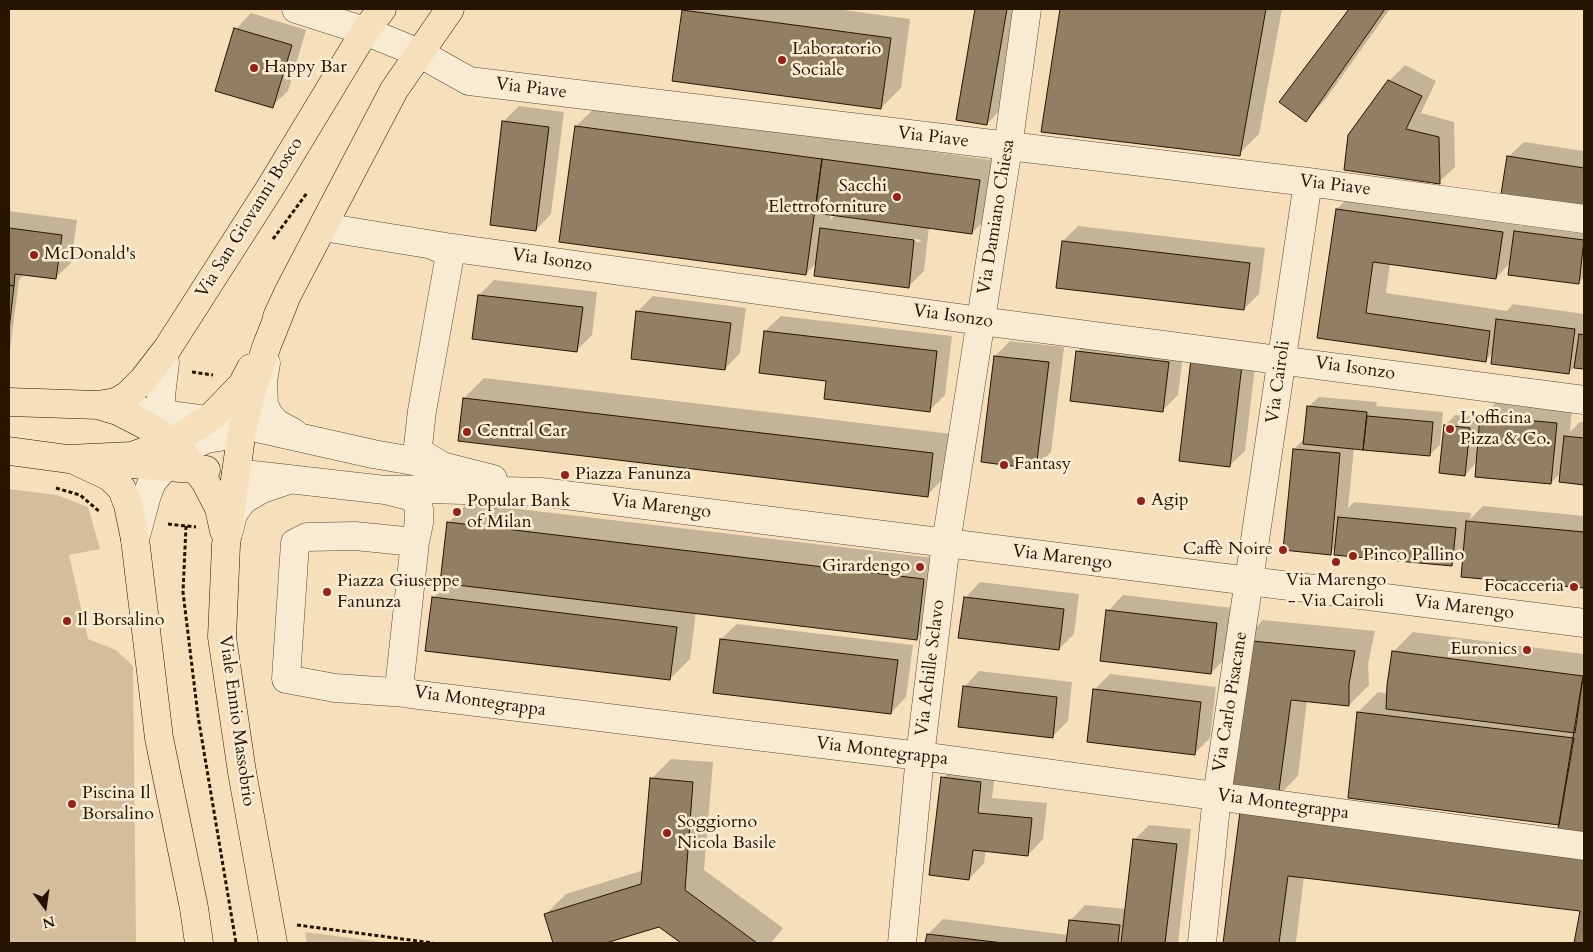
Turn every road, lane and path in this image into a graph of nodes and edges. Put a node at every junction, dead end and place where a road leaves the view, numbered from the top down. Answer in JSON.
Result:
{"nodes":[{"id":1,"x":296,"y":9,"type":"edge"},
{"id":2,"x":382,"y":9,"type":"edge"},
{"id":3,"x":450,"y":9,"type":"edge"},
{"id":4,"x":1027,"y":9,"type":"edge"},
{"id":5,"x":365,"y":31,"type":"junction"},
{"id":6,"x":419,"y":54,"type":"junction"},
{"id":7,"x":1008,"y":147,"type":"junction"},
{"id":8,"x":1308,"y":182,"type":"junction"},
{"id":9,"x":1584,"y":218,"type":"edge"},
{"id":10,"x":323,"y":227,"type":"junction"},
{"id":11,"x":432,"y":245,"type":"junction"},
{"id":12,"x":285,"y":300,"type":"junction"},
{"id":13,"x":982,"y":321,"type":"junction"},
{"id":14,"x":173,"y":360,"type":"junction"},
{"id":15,"x":1282,"y":360,"type":"junction"},
{"id":16,"x":222,"y":377,"type":"dead end"},
{"id":17,"x":1584,"y":400,"type":"edge"},
{"id":18,"x":9,"y":402,"type":"edge"},
{"id":19,"x":98,"y":405,"type":"junction"},
{"id":20,"x":151,"y":416,"type":"junction"},
{"id":21,"x":207,"y":420,"type":"junction"},
{"id":22,"x":243,"y":429,"type":"junction"},
{"id":23,"x":307,"y":438,"type":"junction"},
{"id":24,"x":9,"y":451,"type":"edge"},
{"id":25,"x":192,"y":458,"type":"junction"},
{"id":26,"x":68,"y":459,"type":"junction"},
{"id":27,"x":138,"y":459,"type":"junction"},
{"id":28,"x":442,"y":466,"type":"junction"},
{"id":29,"x":298,"y":480,"type":"junction"},
{"id":30,"x":385,"y":490,"type":"junction"},
{"id":31,"x":541,"y":492,"type":"junction"},
{"id":32,"x":186,"y":526,"type":"junction"},
{"id":33,"x":137,"y":531,"type":"junction"},
{"id":34,"x":225,"y":538,"type":"junction"},
{"id":35,"x":415,"y":542,"type":"junction"},
{"id":36,"x":946,"y":543,"type":"junction"},
{"id":37,"x":1250,"y":581,"type":"junction"},
{"id":38,"x":1584,"y":623,"type":"edge"},
{"id":39,"x":407,"y":693,"type":"junction"},
{"id":40,"x":920,"y":756,"type":"junction"},
{"id":41,"x":1217,"y":796,"type":"junction"},
{"id":42,"x":1584,"y":846,"type":"edge"},
{"id":43,"x":296,"y":925,"type":"dead end"},
{"id":44,"x":199,"y":943,"type":"edge"},
{"id":45,"x":236,"y":943,"type":"edge"},
{"id":46,"x":273,"y":943,"type":"edge"},
{"id":47,"x":433,"y":943,"type":"edge"},
{"id":48,"x":902,"y":943,"type":"edge"},
{"id":49,"x":1202,"y":943,"type":"edge"}],
"edges":[{"from":1,"to":5,"type":"street","name":"Via Piave"},
{"from":2,"to":5,"type":"main road","name":"Via San Giovanni Bosco"},
{"from":3,"to":6,"type":"main road"},
{"from":4,"to":7,"type":"street","name":"Via Damiano Chiesa"},
{"from":5,"to":6,"type":"street","name":"Via Piave"},
{"from":5,"to":14,"type":"main road","name":"Via San Giovanni Bosco"},
{"from":6,"to":7,"type":"street","name":"Via Piave"},
{"from":6,"to":10,"type":"main road"},
{"from":7,"to":8,"type":"street","name":"Via Piave"},
{"from":7,"to":13,"type":"street","name":"Via Damiano Chiesa"},
{"from":8,"to":9,"type":"street","name":"Via Piave"},
{"from":8,"to":15,"type":"street","name":"Via Cairoli"},
{"from":10,"to":11,"type":"street","name":"Via Isonzo"},
{"from":10,"to":12,"type":"main road"},
{"from":11,"to":13,"type":"street","name":"Via Isonzo"},
{"from":11,"to":28,"type":"street"},
{"from":12,"to":21,"type":"main road"},
{"from":12,"to":22,"type":"main road"},
{"from":12,"to":23,"type":"street"},
{"from":13,"to":15,"type":"street","name":"Via Isonzo"},
{"from":13,"to":36,"type":"street","name":"Via Damiano Chiesa"},
{"from":14,"to":16,"type":"path"},
{"from":14,"to":19,"type":"main road","name":"Via San Giovanni Bosco"},
{"from":14,"to":20,"type":"main road"},
{"from":15,"to":17,"type":"street","name":"Via Isonzo"},
{"from":15,"to":37,"type":"street","name":"Via Cairoli"},
{"from":18,"to":19,"type":"main road"},
{"from":19,"to":20,"type":"main road"},
{"from":20,"to":21,"type":"street"},
{"from":20,"to":25,"type":"main road"},
{"from":20,"to":27,"type":"main road"},
{"from":21,"to":22,"type":"street"},
{"from":21,"to":25,"type":"main road"},
{"from":22,"to":23,"type":"street"},
{"from":22,"to":25,"type":"main road"},
{"from":22,"to":25,"type":"street"},
{"from":23,"to":28,"type":"street","name":"Via Marengo"},
{"from":24,"to":26,"type":"main road"},
{"from":25,"to":27,"type":"main road"},
{"from":25,"to":29,"type":"street","name":"Via Marengo"},
{"from":25,"to":33,"type":"street"},
{"from":25,"to":34,"type":"main road"},
{"from":25,"to":34,"type":"main road"},
{"from":26,"to":27,"type":"main road"},
{"from":26,"to":33,"type":"main road"},
{"from":27,"to":33,"type":"main road"},
{"from":28,"to":31,"type":"street","name":"Via Marengo"},
{"from":29,"to":30,"type":"street","name":"Via Marengo"},
{"from":29,"to":34,"type":"street","name":"Viale Ennio Massobrio"},
{"from":30,"to":31,"type":"street","name":"Via Marengo"},
{"from":30,"to":35,"type":"street","name":"Via Montegrappa"},
{"from":31,"to":36,"type":"street","name":"Via Marengo"},
{"from":32,"to":33,"type":"path"},
{"from":32,"to":34,"type":"path"},
{"from":32,"to":45,"type":"path"},
{"from":33,"to":44,"type":"main road"},
{"from":34,"to":46,"type":"main road","name":"Viale Ennio Massobrio"},
{"from":35,"to":39,"type":"street","name":"Via Montegrappa"},
{"from":35,"to":39,"type":"street"},
{"from":36,"to":37,"type":"street","name":"Via Marengo"},
{"from":36,"to":40,"type":"street","name":"Via Achille Sclavo"},
{"from":37,"to":38,"type":"street","name":"Via Marengo"},
{"from":37,"to":41,"type":"street","name":"Via Carlo Pisacane"},
{"from":39,"to":40,"type":"street","name":"Via Montegrappa"},
{"from":40,"to":41,"type":"street","name":"Via Montegrappa"},
{"from":40,"to":48,"type":"street","name":"Via Achille Sclavo"},
{"from":41,"to":42,"type":"street","name":"Via Montegrappa"},
{"from":41,"to":49,"type":"street","name":"Via Carlo Pisacane"},
{"from":43,"to":47,"type":"path"}]}
